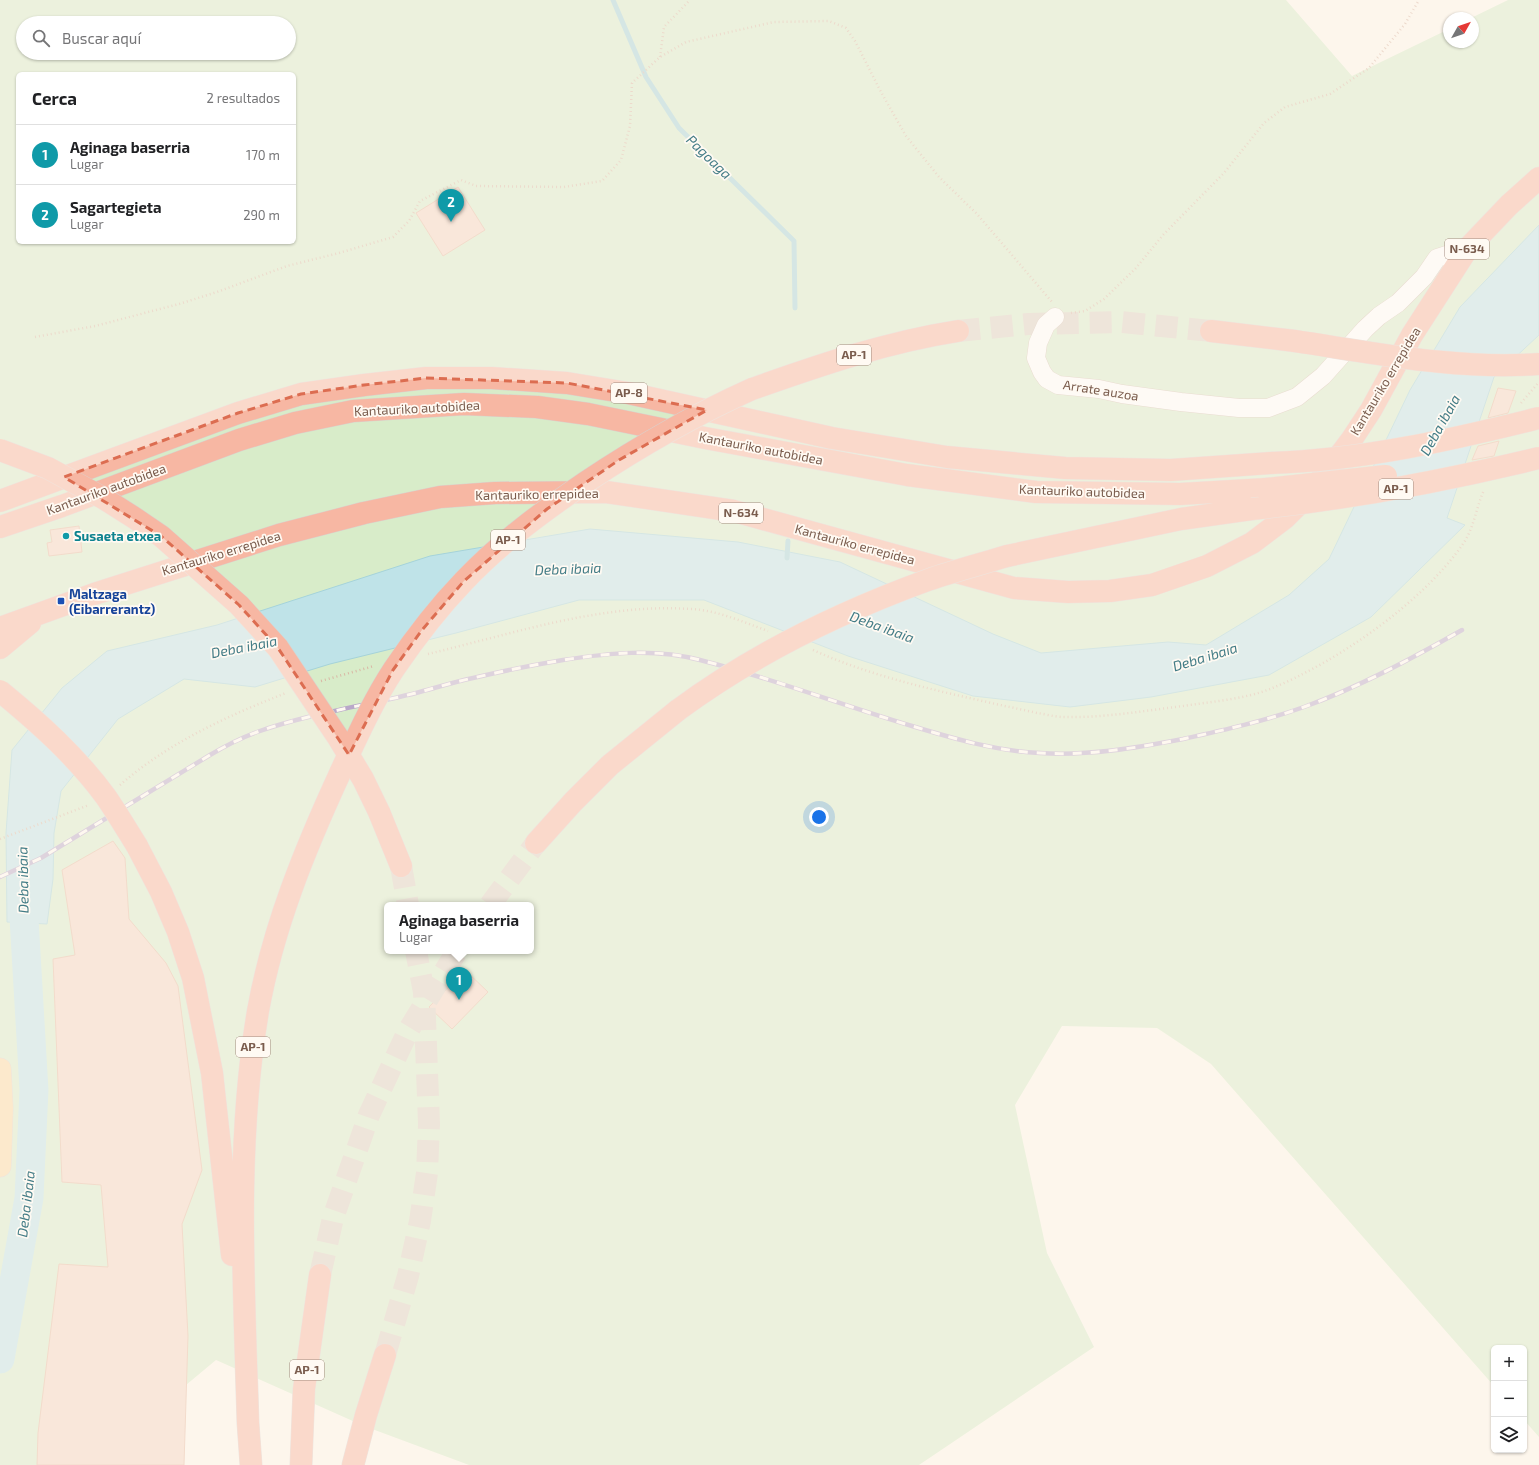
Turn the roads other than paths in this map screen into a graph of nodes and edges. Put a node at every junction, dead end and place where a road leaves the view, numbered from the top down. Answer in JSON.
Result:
{"nodes":[{"id":1,"x":1539,"y":178,"type":"edge"},
{"id":2,"x":1468,"y":248,"type":"junction"},
{"id":3,"x":1059,"y":316,"type":"road end"},
{"id":4,"x":958,"y":331,"type":"tunnel mouth"},
{"id":5,"x":1211,"y":331,"type":"tunnel mouth"},
{"id":6,"x":1539,"y":364,"type":"edge"},
{"id":7,"x":1539,"y":418,"type":"edge"},
{"id":8,"x":1539,"y":449,"type":"edge"},
{"id":9,"x":0,"y":450,"type":"edge"},
{"id":10,"x":1539,"y":458,"type":"edge"},
{"id":11,"x":0,"y":501,"type":"edge"},
{"id":12,"x":0,"y":527,"type":"edge"},
{"id":13,"x":40,"y":614,"type":"junction"},
{"id":14,"x":0,"y":628,"type":"edge"},
{"id":15,"x":0,"y":648,"type":"edge"},
{"id":16,"x":0,"y":691,"type":"edge"},
{"id":17,"x":536,"y":843,"type":"tunnel mouth"},
{"id":18,"x":401,"y":866,"type":"tunnel mouth"},
{"id":19,"x":0,"y":1069,"type":"edge"},
{"id":20,"x":0,"y":1166,"type":"edge"},
{"id":21,"x":320,"y":1275,"type":"tunnel mouth"},
{"id":22,"x":246,"y":1337,"type":"junction"},
{"id":23,"x":385,"y":1355,"type":"tunnel mouth"},
{"id":24,"x":251,"y":1465,"type":"edge"},
{"id":25,"x":301,"y":1465,"type":"edge"},
{"id":26,"x":353,"y":1465,"type":"edge"}],
"edges":[{"from":1,"to":2,"type":"highway","name":"Kantauriko errepidea","number":"N-634"},
{"from":2,"to":3,"type":"street","name":"Arrate auzoa"},
{"from":2,"to":13,"type":"highway","name":"Kantauriko errepidea","number":"N-634"},
{"from":4,"to":22,"type":"highway","number":"AP-1","bridge":true},
{"from":5,"to":6,"type":"highway","bridge":true},
{"from":7,"to":11,"type":"highway","name":"Kantauriko autobidea","number":"AP-8","bridge":true},
{"from":8,"to":12,"type":"highway","name":"Kantauriko autobidea","number":"AP-8","bridge":true},
{"from":9,"to":18,"type":"highway","bridge":true},
{"from":10,"to":17,"type":"highway","number":"AP-1","bridge":true},
{"from":13,"to":14,"type":"highway","name":"Kantauriko errepidea","number":"N-634"},
{"from":13,"to":15,"type":"highway","number":"N-634"},
{"from":16,"to":22,"type":"highway","bridge":true},
{"from":19,"to":20,"type":"main road"},
{"from":21,"to":25,"type":"highway","number":"AP-1"},
{"from":22,"to":24,"type":"highway","number":"AP-1"},
{"from":23,"to":26,"type":"highway"}]}
